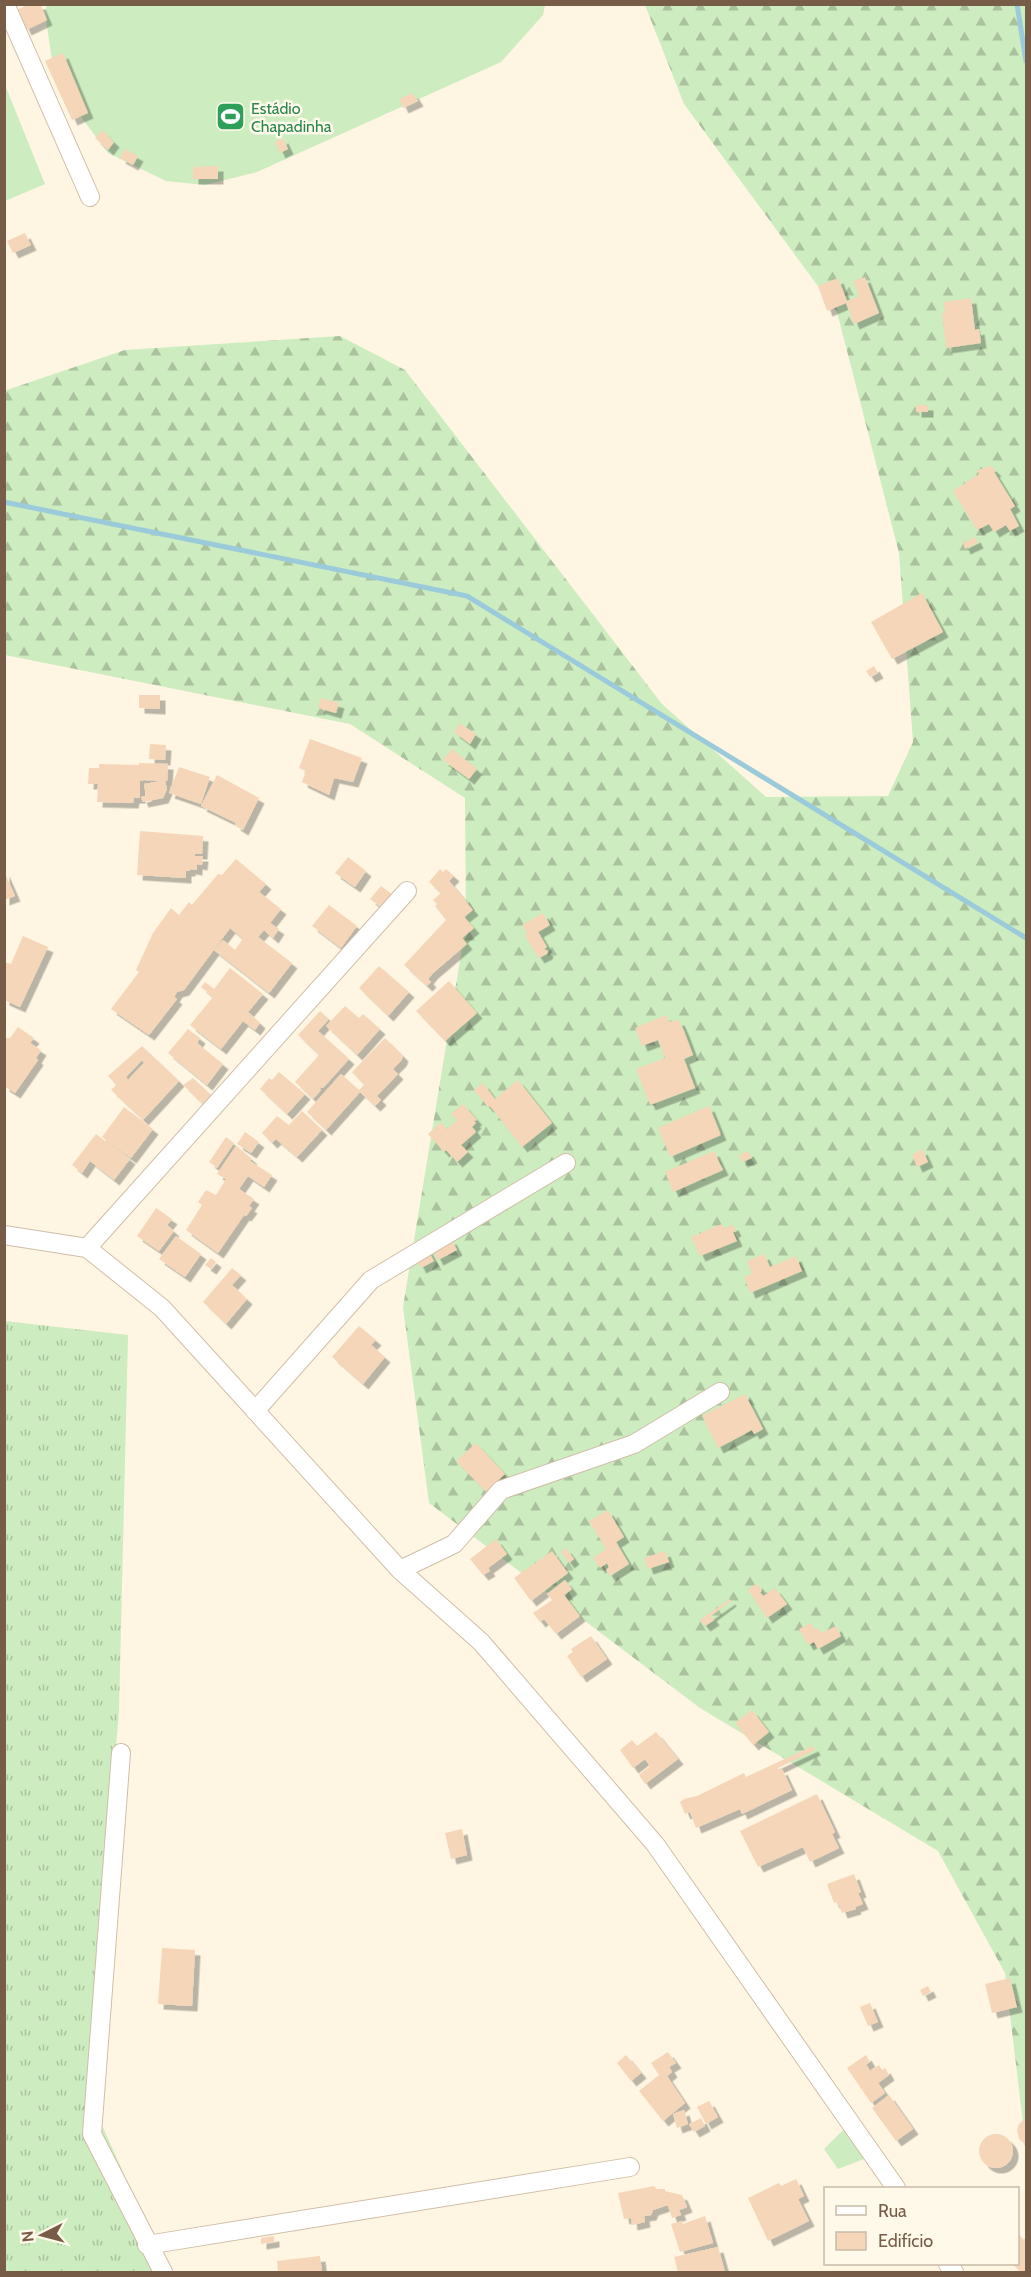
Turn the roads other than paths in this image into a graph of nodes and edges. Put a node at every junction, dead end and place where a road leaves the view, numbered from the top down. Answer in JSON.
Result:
{"nodes":[{"id":1,"x":5,"y":4,"type":"edge"},
{"id":2,"x":90,"y":197,"type":"dead end"},
{"id":3,"x":407,"y":891,"type":"dead end"},
{"id":4,"x":566,"y":1163,"type":"dead end"},
{"id":5,"x":4,"y":1235,"type":"edge"},
{"id":6,"x":87,"y":1248,"type":"junction"},
{"id":7,"x":720,"y":1392,"type":"dead end"},
{"id":8,"x":255,"y":1410,"type":"junction"},
{"id":9,"x":400,"y":1570,"type":"junction"},
{"id":10,"x":121,"y":1753,"type":"dead end"},
{"id":11,"x":630,"y":2168,"type":"dead end"},
{"id":12,"x":895,"y":2187,"type":"edge"},
{"id":13,"x":147,"y":2244,"type":"junction"},
{"id":14,"x":163,"y":2272,"type":"edge"}],
"edges":[{"from":1,"to":2,"type":"street"},
{"from":3,"to":6,"type":"street"},
{"from":4,"to":8,"type":"street"},
{"from":5,"to":6,"type":"street"},
{"from":6,"to":8,"type":"street"},
{"from":7,"to":9,"type":"street"},
{"from":8,"to":9,"type":"street"},
{"from":9,"to":12,"type":"street"},
{"from":10,"to":13,"type":"street"},
{"from":11,"to":13,"type":"street"},
{"from":13,"to":14,"type":"street"}]}
